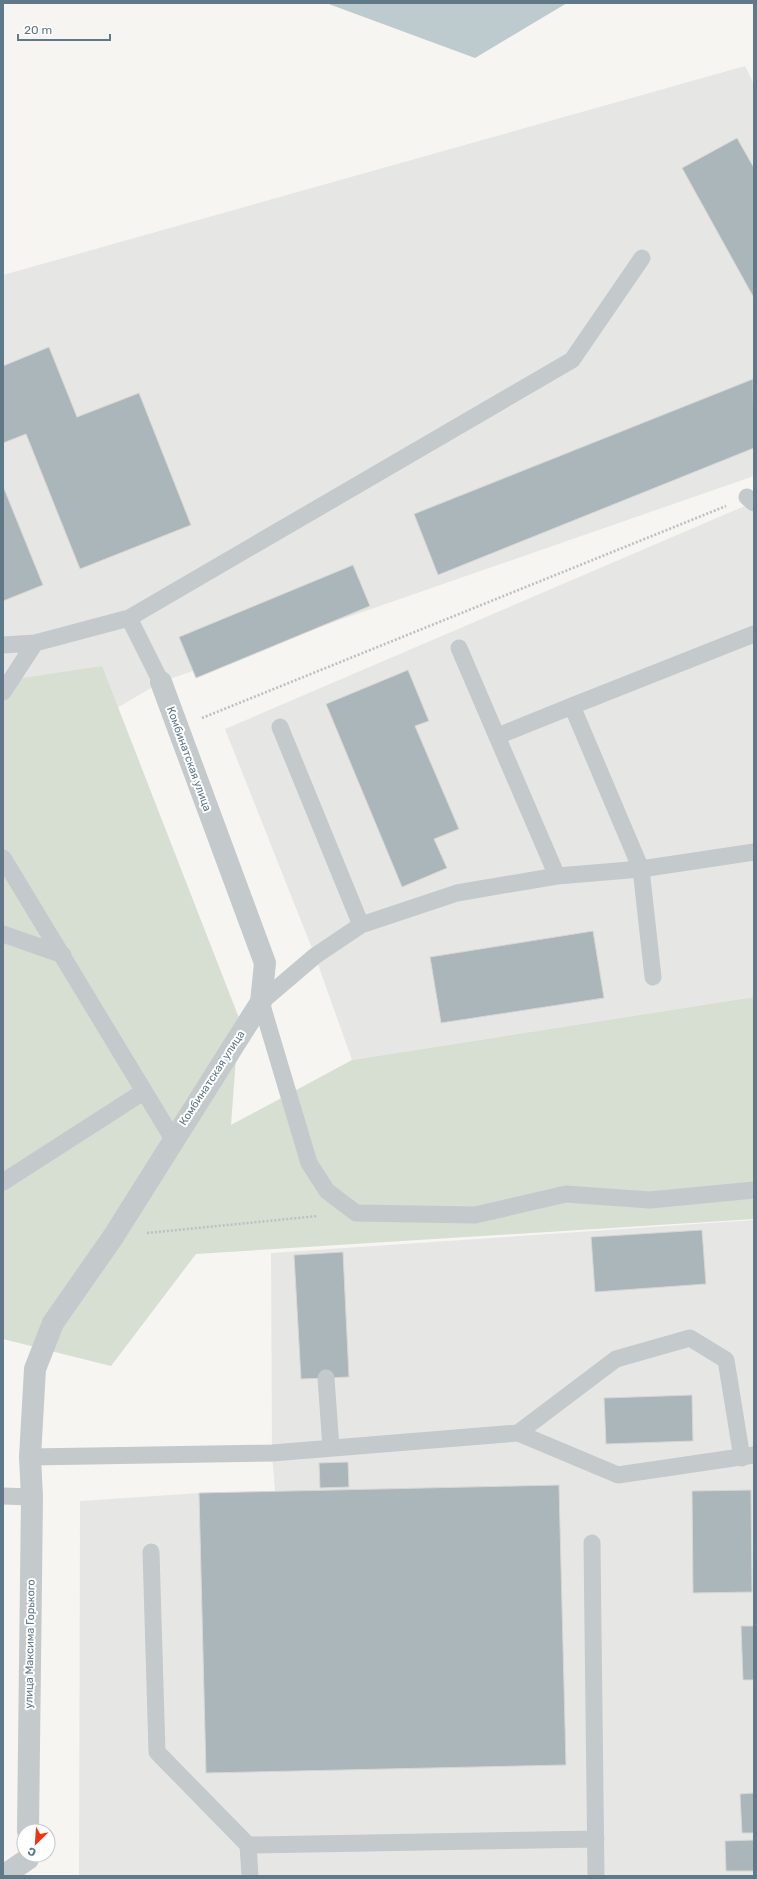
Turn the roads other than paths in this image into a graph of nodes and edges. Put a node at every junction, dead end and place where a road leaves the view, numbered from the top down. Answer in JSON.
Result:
{"nodes":[{"id":1,"x":642,"y":258,"type":"dead end"},
{"id":2,"x":129,"y":618,"type":"junction"},
{"id":3,"x":754,"y":634,"type":"edge"},
{"id":4,"x":35,"y":643,"type":"junction"},
{"id":5,"x":3,"y":645,"type":"edge"},
{"id":6,"x":459,"y":648,"type":"dead end"},
{"id":7,"x":161,"y":682,"type":"joint"},
{"id":8,"x":3,"y":692,"type":"edge"},
{"id":9,"x":572,"y":706,"type":"junction"},
{"id":10,"x":280,"y":727,"type":"dead end"},
{"id":11,"x":498,"y":736,"type":"junction"},
{"id":12,"x":754,"y":852,"type":"edge"},
{"id":13,"x":3,"y":858,"type":"edge"},
{"id":14,"x":641,"y":869,"type":"junction"},
{"id":15,"x":557,"y":876,"type":"junction"},
{"id":16,"x":361,"y":925,"type":"junction"},
{"id":17,"x":3,"y":934,"type":"edge"},
{"id":18,"x":63,"y":955,"type":"junction"},
{"id":19,"x":654,"y":977,"type":"dead end"},
{"id":20,"x":261,"y":1002,"type":"junction"},
{"id":21,"x":143,"y":1092,"type":"junction"},
{"id":22,"x":173,"y":1139,"type":"junction"},
{"id":23,"x":3,"y":1182,"type":"edge"},
{"id":24,"x":754,"y":1190,"type":"edge"},
{"id":25,"x":326,"y":1378,"type":"dead end"},
{"id":26,"x":518,"y":1433,"type":"junction"},
{"id":27,"x":331,"y":1448,"type":"junction"},
{"id":28,"x":30,"y":1457,"type":"junction"},
{"id":29,"x":748,"y":1457,"type":"edge"},
{"id":30,"x":3,"y":1496,"type":"edge"},
{"id":31,"x":32,"y":1497,"type":"junction"},
{"id":32,"x":592,"y":1543,"type":"dead end"},
{"id":33,"x":151,"y":1552,"type":"dead end"},
{"id":34,"x":28,"y":1823,"type":"edge"},
{"id":35,"x":596,"y":1839,"type":"junction"},
{"id":36,"x":248,"y":1845,"type":"junction"},
{"id":37,"x":27,"y":1863,"type":"edge"},
{"id":38,"x":3,"y":1876,"type":"edge"},
{"id":39,"x":250,"y":1876,"type":"edge"},
{"id":40,"x":596,"y":1876,"type":"edge"}],
"edges":[{"from":1,"to":2,"type":"lane"},
{"from":2,"to":4,"type":"lane"},
{"from":2,"to":7,"type":"lane"},
{"from":3,"to":9,"type":"lane"},
{"from":4,"to":5,"type":"lane"},
{"from":4,"to":8,"type":"lane"},
{"from":6,"to":11,"type":"lane"},
{"from":7,"to":20,"type":"street","name":"Комбинатская улица"},
{"from":9,"to":11,"type":"lane"},
{"from":9,"to":14,"type":"lane"},
{"from":10,"to":16,"type":"lane"},
{"from":11,"to":15,"type":"lane"},
{"from":12,"to":14,"type":"lane"},
{"from":13,"to":18,"type":"lane"},
{"from":14,"to":15,"type":"lane"},
{"from":14,"to":19,"type":"lane"},
{"from":15,"to":16,"type":"lane"},
{"from":16,"to":20,"type":"lane"},
{"from":17,"to":18,"type":"lane"},
{"from":18,"to":21,"type":"lane"},
{"from":20,"to":22,"type":"street","name":"Комбинатская улица"},
{"from":20,"to":24,"type":"lane"},
{"from":21,"to":22,"type":"lane"},
{"from":21,"to":23,"type":"lane"},
{"from":22,"to":28,"type":"street","name":"Комбинатская улица"},
{"from":25,"to":27,"type":"lane"},
{"from":26,"to":27,"type":"lane"},
{"from":26,"to":29,"type":"lane"},
{"from":26,"to":29,"type":"lane"},
{"from":27,"to":28,"type":"lane"},
{"from":28,"to":31,"type":"street","name":"улица Максима Горького"},
{"from":30,"to":31,"type":"lane"},
{"from":31,"to":34,"type":"street","name":"улица Максима Горького"},
{"from":32,"to":35,"type":"lane"},
{"from":33,"to":36,"type":"lane"},
{"from":35,"to":36,"type":"lane"},
{"from":35,"to":40,"type":"lane"},
{"from":36,"to":39,"type":"lane"},
{"from":37,"to":38,"type":"street"}]}
